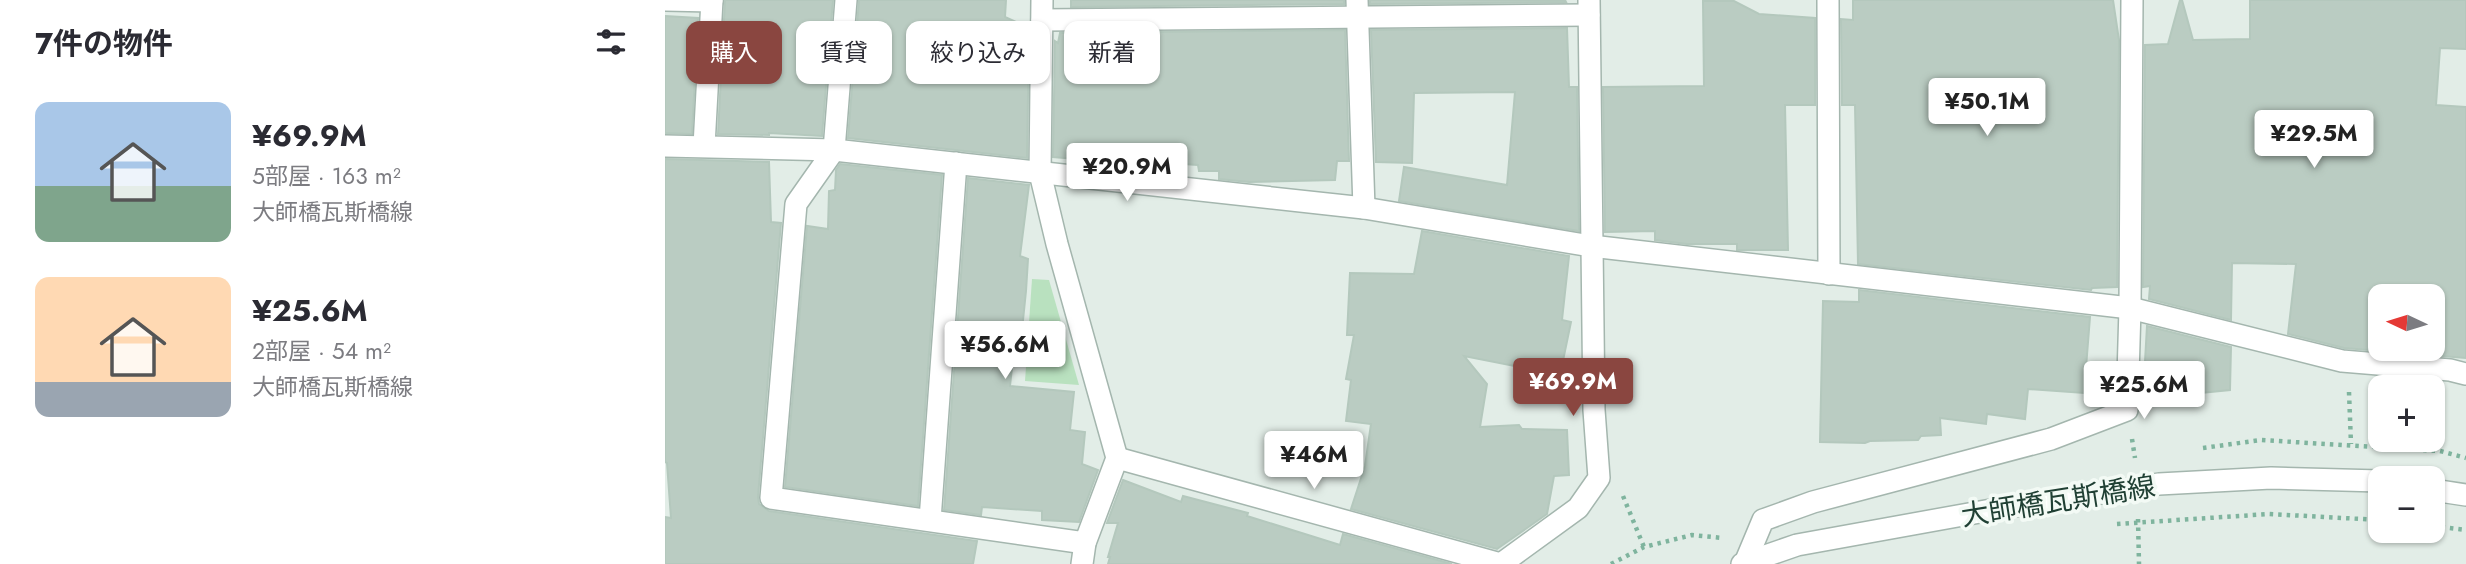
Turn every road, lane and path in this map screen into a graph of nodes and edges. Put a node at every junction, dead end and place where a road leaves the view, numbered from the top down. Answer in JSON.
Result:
{"nodes":[{"id":1,"x":665,"y":0,"type":"edge"},
{"id":2,"x":712,"y":0,"type":"edge"},
{"id":3,"x":846,"y":0,"type":"edge"},
{"id":4,"x":1828,"y":0,"type":"edge"},
{"id":5,"x":2132,"y":0,"type":"edge"},
{"id":6,"x":1358,"y":8,"type":"edge"},
{"id":7,"x":1589,"y":8,"type":"edge"},
{"id":8,"x":1042,"y":10,"type":"edge"},
{"id":9,"x":665,"y":145,"type":"edge"},
{"id":10,"x":704,"y":146,"type":"junction"},
{"id":11,"x":834,"y":150,"type":"junction"},
{"id":12,"x":956,"y":163,"type":"junction"},
{"id":13,"x":1040,"y":173,"type":"junction"},
{"id":14,"x":1364,"y":208,"type":"junction"},
{"id":15,"x":1591,"y":246,"type":"junction"},
{"id":16,"x":1829,"y":274,"type":"junction"},
{"id":17,"x":2130,"y":308,"type":"junction"},
{"id":18,"x":2347,"y":362,"type":"junction"},
{"id":19,"x":2466,"y":374,"type":"edge"},
{"id":20,"x":2351,"y":444,"type":"dead end"},
{"id":21,"x":1117,"y":458,"type":"junction"},
{"id":22,"x":1608,"y":479,"type":"junction"},
{"id":23,"x":2368,"y":481,"type":"edge"},
{"id":24,"x":2445,"y":492,"type":"edge"},
{"id":25,"x":2466,"y":495,"type":"edge"},
{"id":26,"x":2368,"y":519,"type":"edge"},
{"id":27,"x":930,"y":520,"type":"junction"},
{"id":28,"x":2138,"y":522,"type":"junction"},
{"id":29,"x":2112,"y":525,"type":"dead end"},
{"id":30,"x":2445,"y":527,"type":"edge"},
{"id":31,"x":2466,"y":530,"type":"edge"},
{"id":32,"x":1644,"y":547,"type":"dead end"},
{"id":33,"x":1084,"y":554,"type":"edge"},
{"id":34,"x":1743,"y":563,"type":"edge"},
{"id":35,"x":1501,"y":564,"type":"edge"},
{"id":36,"x":2139,"y":564,"type":"edge"}],
"edges":[{"from":1,"to":2,"type":"street"},
{"from":2,"to":10,"type":"street"},
{"from":3,"to":11,"type":"street"},
{"from":4,"to":16,"type":"street"},
{"from":5,"to":17,"type":"street"},
{"from":6,"to":7,"type":"street"},
{"from":6,"to":8,"type":"street"},
{"from":6,"to":14,"type":"street"},
{"from":7,"to":15,"type":"street"},
{"from":8,"to":13,"type":"street"},
{"from":9,"to":10,"type":"street"},
{"from":10,"to":11,"type":"street"},
{"from":11,"to":12,"type":"street"},
{"from":11,"to":27,"type":"street"},
{"from":12,"to":13,"type":"street"},
{"from":12,"to":27,"type":"street"},
{"from":13,"to":14,"type":"street"},
{"from":13,"to":21,"type":"street"},
{"from":14,"to":15,"type":"street"},
{"from":15,"to":16,"type":"street"},
{"from":15,"to":22,"type":"street"},
{"from":16,"to":17,"type":"street"},
{"from":17,"to":18,"type":"street"},
{"from":17,"to":34,"type":"street"},
{"from":18,"to":19,"type":"street"},
{"from":18,"to":20,"type":"path"},
{"from":21,"to":33,"type":"street"},
{"from":21,"to":35,"type":"street"},
{"from":22,"to":32,"type":"path"},
{"from":22,"to":35,"type":"street"},
{"from":23,"to":34,"type":"street","name":"大師橋瓦斯橋線"},
{"from":24,"to":25,"type":"street"},
{"from":26,"to":28,"type":"path"},
{"from":27,"to":33,"type":"street"},
{"from":28,"to":29,"type":"path"},
{"from":28,"to":36,"type":"path"},
{"from":30,"to":31,"type":"path"}]}
